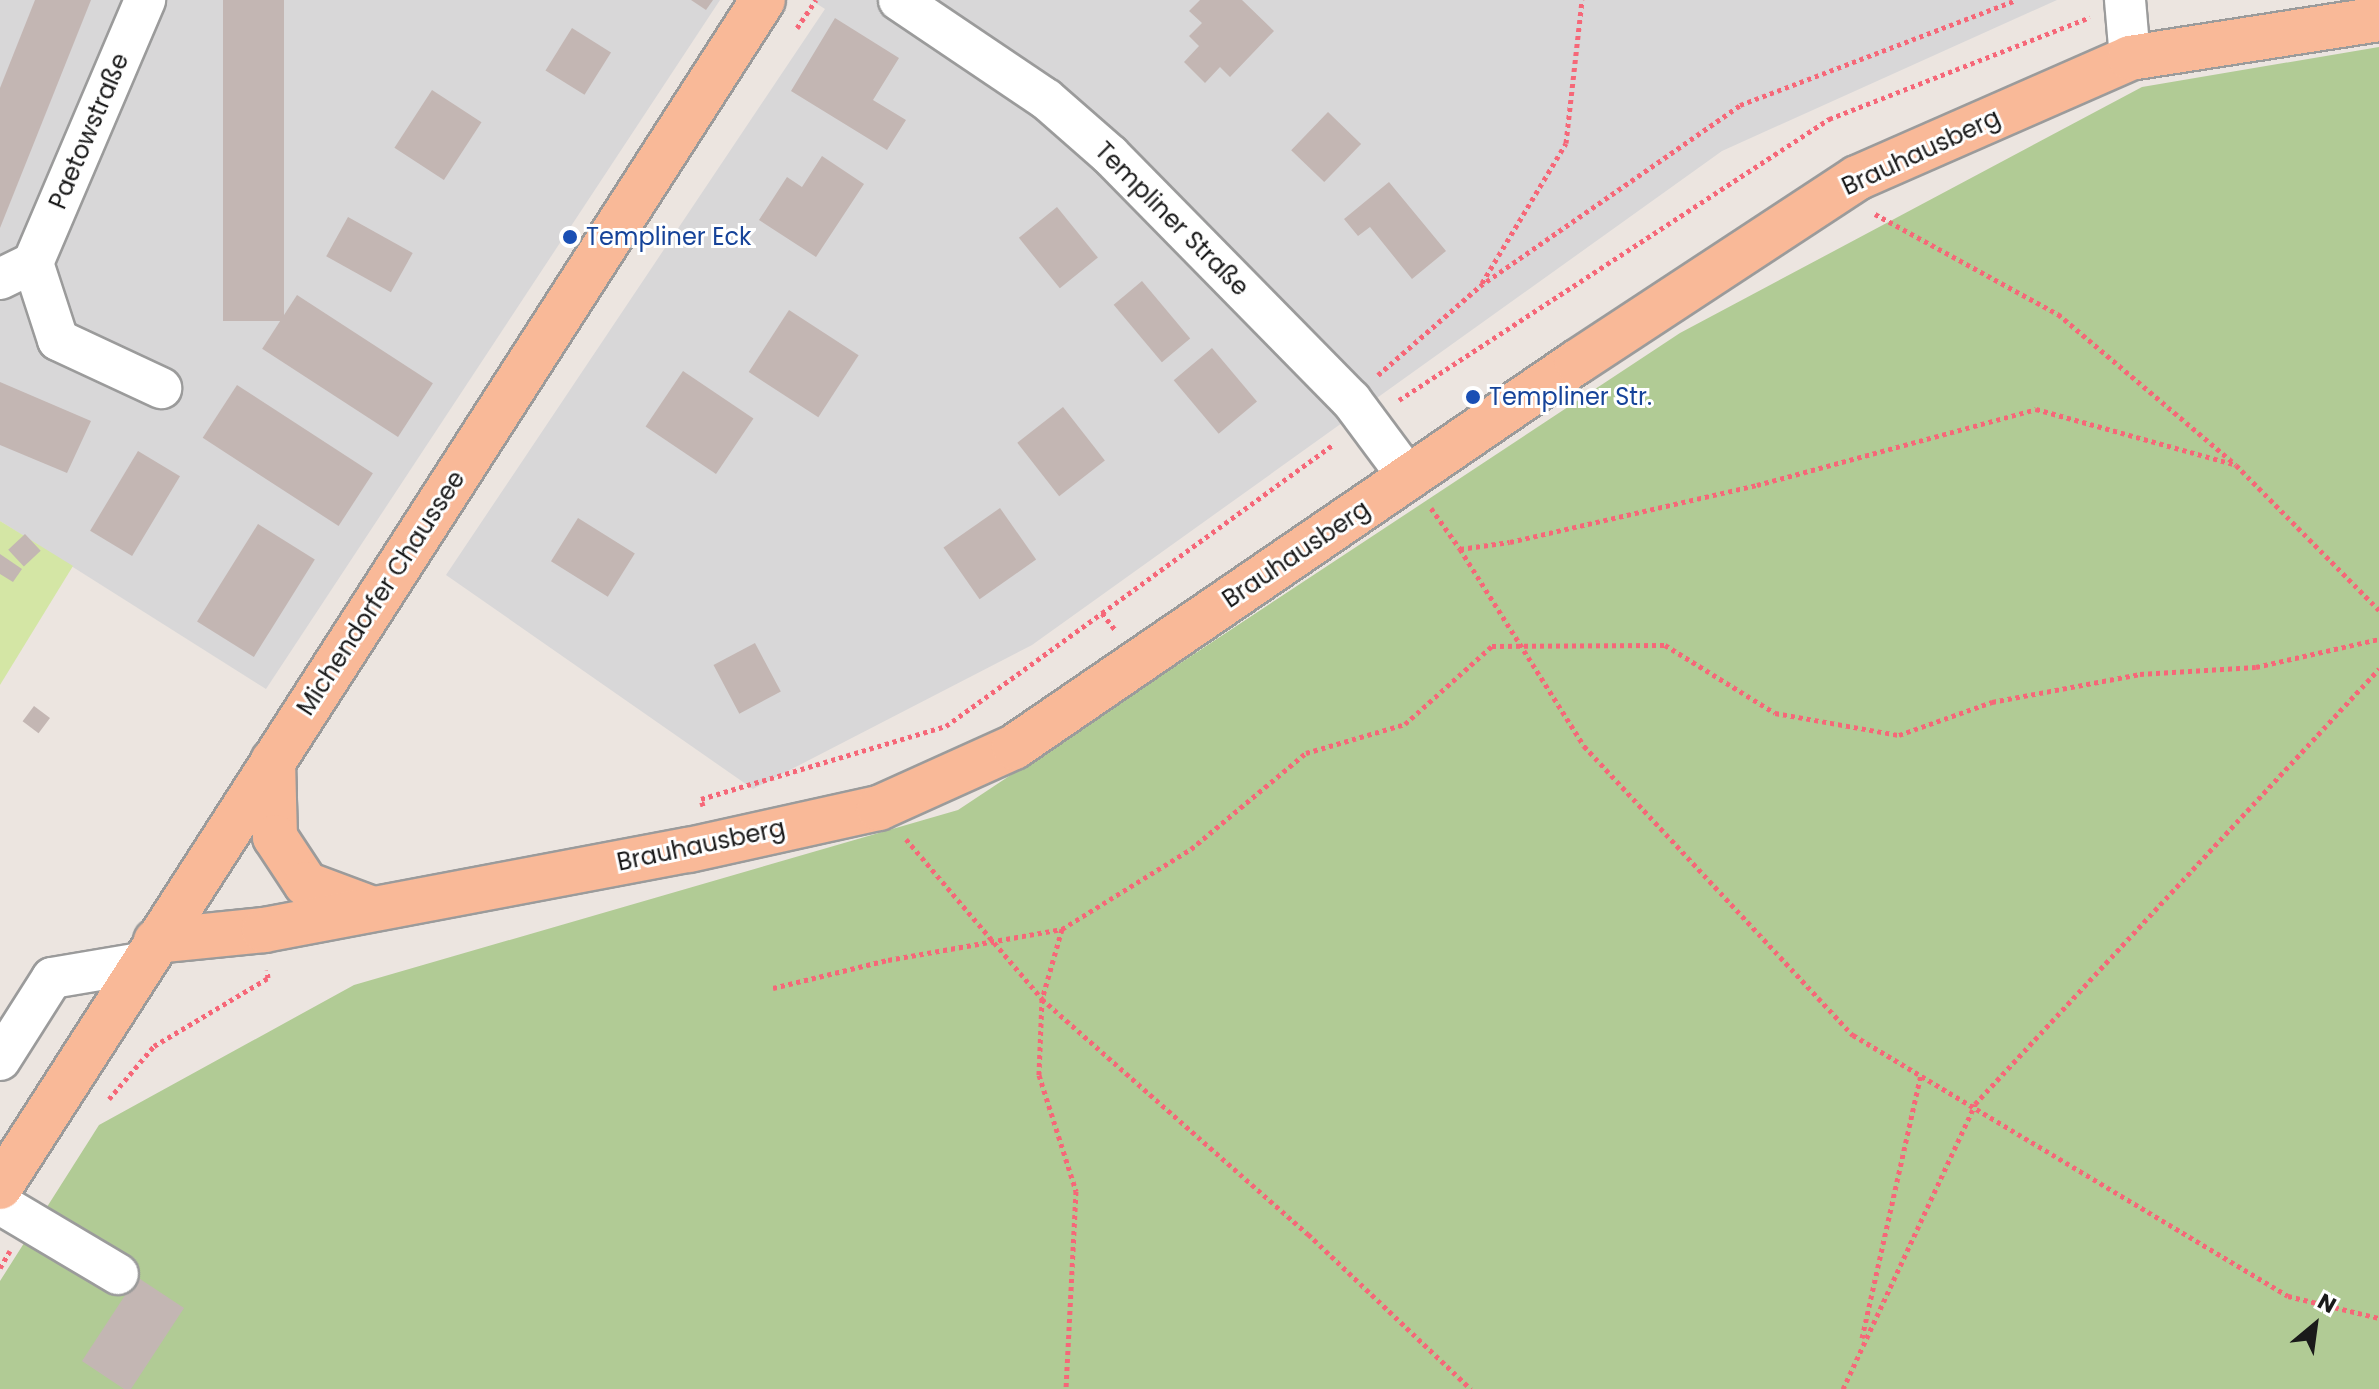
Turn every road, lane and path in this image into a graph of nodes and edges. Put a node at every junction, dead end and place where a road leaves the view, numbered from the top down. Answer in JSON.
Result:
{"nodes":[{"id":1,"x":145,"y":0,"type":"edge"},
{"id":2,"x":763,"y":0,"type":"edge"},
{"id":3,"x":899,"y":0,"type":"edge"},
{"id":4,"x":1582,"y":0,"type":"edge"},
{"id":5,"x":2016,"y":0,"type":"edge"},
{"id":6,"x":2125,"y":1,"type":"edge"},
{"id":7,"x":2379,"y":19,"type":"edge"},
{"id":8,"x":2130,"y":58,"type":"junction"},
{"id":9,"x":1835,"y":192,"type":"junction"},
{"id":10,"x":16,"y":271,"type":"edge"},
{"id":11,"x":1480,"y":286,"type":"junction"},
{"id":12,"x":161,"y":388,"type":"dead end"},
{"id":13,"x":1359,"y":410,"type":"junction"},
{"id":14,"x":2236,"y":465,"type":"junction"},
{"id":15,"x":1409,"y":478,"type":"junction"},
{"id":16,"x":1460,"y":549,"type":"junction"},
{"id":17,"x":2379,"y":610,"type":"edge"},
{"id":18,"x":1102,"y":613,"type":"junction"},
{"id":19,"x":2379,"y":639,"type":"edge"},
{"id":20,"x":1521,"y":646,"type":"junction"},
{"id":21,"x":1139,"y":660,"type":"junction"},
{"id":22,"x":2379,"y":669,"type":"edge"},
{"id":23,"x":273,"y":761,"type":"junction"},
{"id":24,"x":879,"y":808,"type":"junction"},
{"id":25,"x":710,"y":846,"type":"junction"},
{"id":26,"x":370,"y":908,"type":"junction"},
{"id":27,"x":1062,"y":929,"type":"junction"},
{"id":28,"x":994,"y":941,"type":"junction"},
{"id":29,"x":149,"y":952,"type":"junction"},
{"id":30,"x":773,"y":988,"type":"dead end"},
{"id":31,"x":1042,"y":999,"type":"junction"},
{"id":32,"x":0,"y":1060,"type":"edge"},
{"id":33,"x":1921,"y":1074,"type":"junction"},
{"id":34,"x":1975,"y":1104,"type":"junction"},
{"id":35,"x":0,"y":1187,"type":"edge"},
{"id":36,"x":0,"y":1204,"type":"edge"},
{"id":37,"x":118,"y":1274,"type":"dead end"},
{"id":38,"x":2379,"y":1318,"type":"edge"},
{"id":39,"x":1859,"y":1349,"type":"junction"},
{"id":40,"x":1066,"y":1389,"type":"edge"},
{"id":41,"x":1471,"y":1389,"type":"edge"},
{"id":42,"x":1843,"y":1389,"type":"edge"}],
"edges":[{"from":1,"to":10,"type":"street","name":"Paetowstraße"},
{"from":2,"to":23,"type":"main road","name":"Michendorfer Chaussee"},
{"from":3,"to":13,"type":"street","name":"Templiner Straße"},
{"from":4,"to":11,"type":"path"},
{"from":5,"to":11,"type":"path"},
{"from":6,"to":8,"type":"street"},
{"from":6,"to":13,"type":"path"},
{"from":7,"to":8,"type":"main road","name":"Brauhausberg"},
{"from":8,"to":9,"type":"main road","name":"Brauhausberg"},
{"from":9,"to":14,"type":"path"},
{"from":9,"to":15,"type":"main road","name":"Brauhausberg"},
{"from":10,"to":12,"type":"street","name":"Paetowstraße"},
{"from":11,"to":13,"type":"path"},
{"from":13,"to":15,"type":"street","name":"Templiner Straße"},
{"from":13,"to":18,"type":"path"},
{"from":14,"to":16,"type":"path"},
{"from":14,"to":17,"type":"path"},
{"from":15,"to":16,"type":"path"},
{"from":15,"to":21,"type":"main road","name":"Brauhausberg"},
{"from":16,"to":20,"type":"path"},
{"from":18,"to":21,"type":"path"},
{"from":18,"to":25,"type":"path"},
{"from":19,"to":20,"type":"path"},
{"from":20,"to":27,"type":"path"},
{"from":20,"to":33,"type":"path"},
{"from":21,"to":24,"type":"main road","name":"Brauhausberg"},
{"from":22,"to":34,"type":"path"},
{"from":23,"to":26,"type":"main road"},
{"from":23,"to":29,"type":"main road","name":"Michendorfer Chaussee"},
{"from":24,"to":25,"type":"main road","name":"Brauhausberg"},
{"from":24,"to":28,"type":"path"},
{"from":25,"to":26,"type":"main road","name":"Brauhausberg"},
{"from":26,"to":29,"type":"main road","name":"Brauhausberg"},
{"from":27,"to":28,"type":"path"},
{"from":27,"to":31,"type":"path"},
{"from":28,"to":30,"type":"path"},
{"from":28,"to":31,"type":"path"},
{"from":29,"to":32,"type":"street"},
{"from":29,"to":35,"type":"main road","name":"Michendorfer Chaussee"},
{"from":31,"to":40,"type":"path"},
{"from":31,"to":41,"type":"path"},
{"from":33,"to":34,"type":"path"},
{"from":33,"to":39,"type":"path"},
{"from":34,"to":38,"type":"path"},
{"from":34,"to":39,"type":"path"},
{"from":36,"to":37,"type":"street"},
{"from":39,"to":42,"type":"path"}]}
